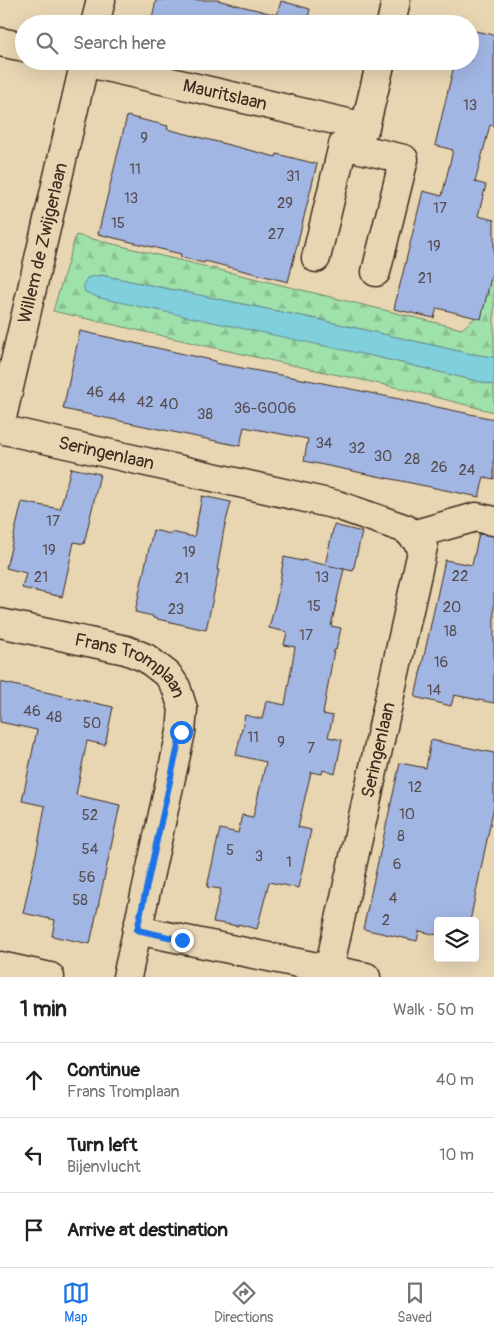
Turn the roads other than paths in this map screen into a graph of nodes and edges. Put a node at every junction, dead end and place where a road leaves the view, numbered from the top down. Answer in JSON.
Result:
{"nodes":[{"id":1,"x":101,"y":0,"type":"edge"},
{"id":2,"x":396,"y":0,"type":"edge"},
{"id":3,"x":97,"y":15,"type":"edge"},
{"id":4,"x":393,"y":15,"type":"edge"},
{"id":5,"x":0,"y":42,"type":"edge"},
{"id":6,"x":15,"y":45,"type":"edge"},
{"id":7,"x":81,"y":70,"type":"edge"},
{"id":8,"x":112,"y":70,"type":"edge"},
{"id":9,"x":379,"y":70,"type":"edge"},
{"id":10,"x":363,"y":138,"type":"junction"},
{"id":11,"x":316,"y":258,"type":"dead end"},
{"id":12,"x":376,"y":272,"type":"dead end"},
{"id":13,"x":0,"y":427,"type":"edge"},
{"id":14,"x":494,"y":521,"type":"edge"},
{"id":15,"x":412,"y":535,"type":"junction"},
{"id":16,"x":0,"y":623,"type":"edge"},
{"id":17,"x":137,"y":930,"type":"junction"},
{"id":18,"x":0,"y":966,"type":"edge"},
{"id":19,"x":329,"y":969,"type":"junction"},
{"id":20,"x":50,"y":977,"type":"edge"},
{"id":21,"x":127,"y":977,"type":"edge"},
{"id":22,"x":366,"y":977,"type":"edge"}],
"edges":[{"from":1,"to":3,"type":"street"},
{"from":2,"to":4,"type":"street"},
{"from":5,"to":6,"type":"street"},
{"from":7,"to":13,"type":"street","name":"Willem de Zwijgerlaan"},
{"from":8,"to":10,"type":"street","name":"Mauritslaan"},
{"from":9,"to":10,"type":"street"},
{"from":10,"to":11,"type":"street","name":"Mauritslaan"},
{"from":10,"to":12,"type":"street","name":"Mauritslaan"},
{"from":13,"to":15,"type":"street","name":"Seringenlaan"},
{"from":14,"to":15,"type":"street"},
{"from":15,"to":19,"type":"street","name":"Seringenlaan"},
{"from":16,"to":17,"type":"street","name":"Frans Tromplaan"},
{"from":17,"to":19,"type":"street"},
{"from":17,"to":21,"type":"street","name":"Frans Tromplaan"},
{"from":18,"to":20,"type":"street"},
{"from":19,"to":22,"type":"street"}]}
